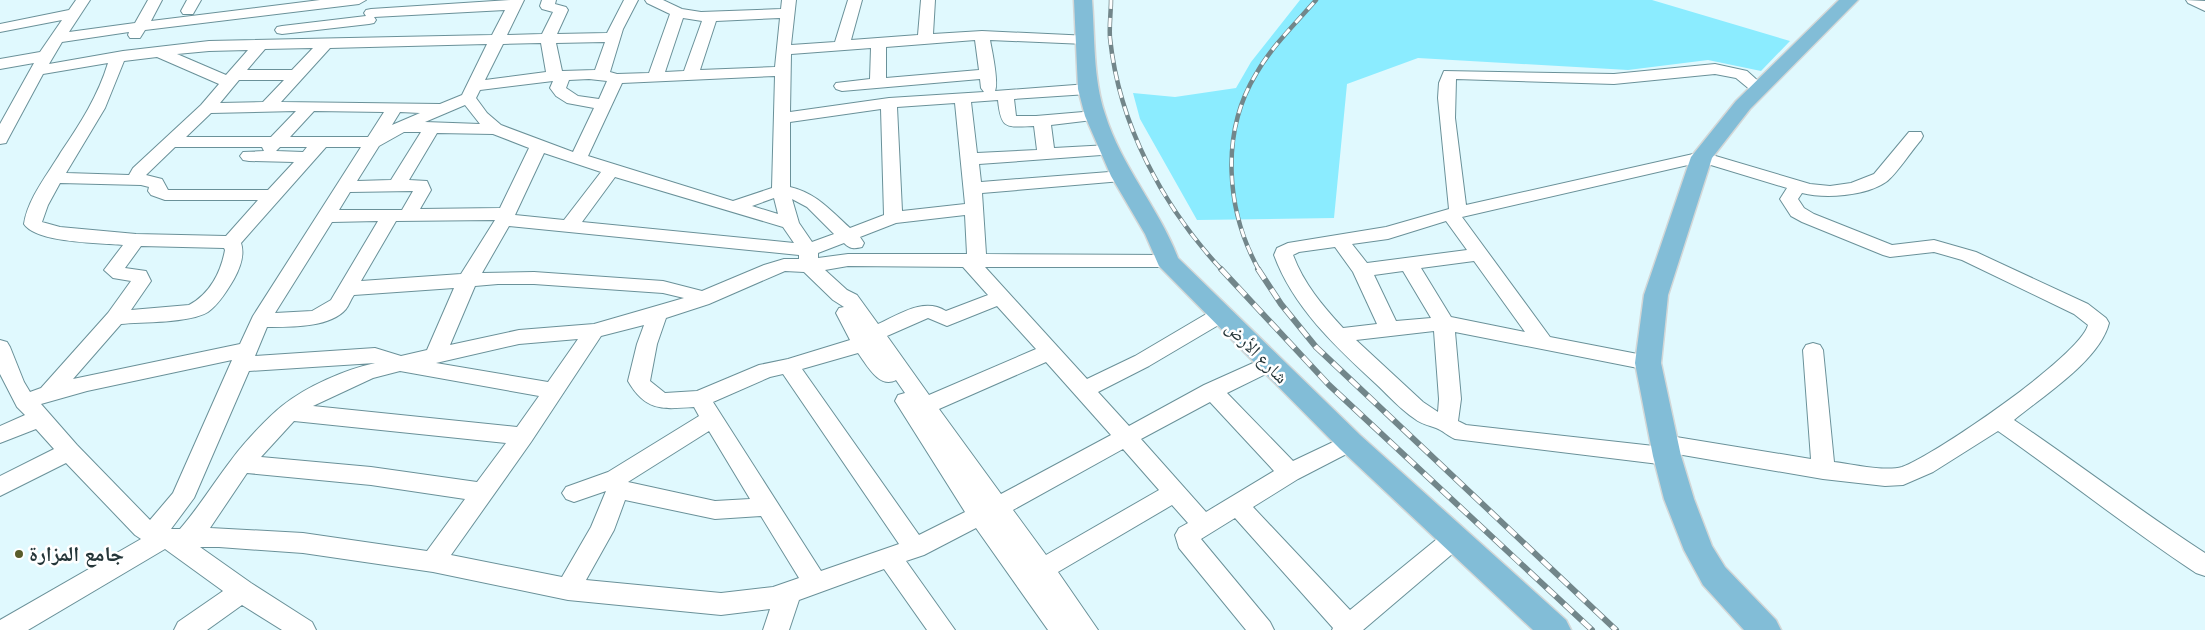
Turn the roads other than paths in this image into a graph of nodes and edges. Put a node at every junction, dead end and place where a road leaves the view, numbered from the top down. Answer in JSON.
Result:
{"nodes":[{"id":1,"x":100,"y":0,"type":"edge"},
{"id":2,"x":155,"y":0,"type":"edge"},
{"id":3,"x":239,"y":0,"type":"edge"},
{"id":4,"x":359,"y":0,"type":"edge"},
{"id":5,"x":549,"y":0,"type":"edge"},
{"id":6,"x":631,"y":0,"type":"edge"},
{"id":7,"x":652,"y":0,"type":"edge"},
{"id":8,"x":693,"y":0,"type":"edge"},
{"id":9,"x":730,"y":0,"type":"edge"},
{"id":10,"x":855,"y":0,"type":"edge"},
{"id":11,"x":928,"y":0,"type":"edge"},
{"id":12,"x":1084,"y":0,"type":"edge"},
{"id":13,"x":1849,"y":0,"type":"edge"},
{"id":14,"x":2193,"y":0,"type":"edge"},
{"id":15,"x":516,"y":3,"type":"edge"},
{"id":16,"x":291,"y":4,"type":"edge"},
{"id":17,"x":80,"y":5,"type":"edge"},
{"id":18,"x":429,"y":5,"type":"edge"},
{"id":19,"x":788,"y":6,"type":"edge"},
{"id":20,"x":2205,"y":7,"type":"edge"},
{"id":21,"x":372,"y":11,"type":"edge"},
{"id":22,"x":683,"y":14,"type":"junction"},
{"id":23,"x":228,"y":15,"type":"junction"},
{"id":24,"x":718,"y":16,"type":"junction"},
{"id":25,"x":139,"y":26,"type":"junction"},
{"id":26,"x":0,"y":28,"type":"edge"},
{"id":27,"x":282,"y":30,"type":"junction"},
{"id":28,"x":982,"y":35,"type":"junction"},
{"id":29,"x":613,"y":37,"type":"junction"},
{"id":30,"x":58,"y":38,"type":"junction"},
{"id":31,"x":548,"y":38,"type":"junction"},
{"id":32,"x":925,"y":38,"type":"junction"},
{"id":33,"x":1085,"y":39,"type":"junction"},
{"id":34,"x":497,"y":40,"type":"junction"},
{"id":35,"x":408,"y":41,"type":"junction"},
{"id":36,"x":361,"y":42,"type":"junction"},
{"id":37,"x":879,"y":42,"type":"junction"},
{"id":38,"x":326,"y":43,"type":"junction"},
{"id":39,"x":267,"y":44,"type":"junction"},
{"id":40,"x":842,"y":45,"type":"junction"},
{"id":41,"x":205,"y":46,"type":"junction"},
{"id":42,"x":783,"y":50,"type":"junction"},
{"id":43,"x":160,"y":52,"type":"junction"},
{"id":44,"x":120,"y":57,"type":"junction"},
{"id":45,"x":42,"y":63,"type":"junction"},
{"id":46,"x":182,"y":63,"type":"junction"},
{"id":47,"x":0,"y":64,"type":"edge"},
{"id":48,"x":782,"y":71,"type":"junction"},
{"id":49,"x":988,"y":74,"type":"junction"},
{"id":50,"x":295,"y":75,"type":"junction"},
{"id":51,"x":609,"y":76,"type":"junction"},
{"id":52,"x":690,"y":76,"type":"junction"},
{"id":53,"x":559,"y":77,"type":"junction"},
{"id":54,"x":655,"y":77,"type":"junction"},
{"id":55,"x":232,"y":79,"type":"junction"},
{"id":56,"x":920,"y":79,"type":"junction"},
{"id":57,"x":878,"y":82,"type":"junction"},
{"id":58,"x":842,"y":86,"type":"dead end"},
{"id":59,"x":1088,"y":89,"type":"junction"},
{"id":60,"x":1759,"y":89,"type":"junction"},
{"id":61,"x":471,"y":92,"type":"junction"},
{"id":62,"x":997,"y":96,"type":"junction"},
{"id":63,"x":962,"y":98,"type":"junction"},
{"id":64,"x":922,"y":101,"type":"junction"},
{"id":65,"x":604,"y":104,"type":"junction"},
{"id":66,"x":889,"y":104,"type":"junction"},
{"id":67,"x":268,"y":106,"type":"junction"},
{"id":68,"x":310,"y":106,"type":"junction"},
{"id":69,"x":207,"y":108,"type":"junction"},
{"id":70,"x":395,"y":108,"type":"junction"},
{"id":71,"x":443,"y":108,"type":"junction"},
{"id":72,"x":1095,"y":116,"type":"junction"},
{"id":73,"x":782,"y":118,"type":"junction"},
{"id":74,"x":1042,"y":120,"type":"junction"},
{"id":75,"x":401,"y":127,"type":"junction"},
{"id":76,"x":431,"y":128,"type":"junction"},
{"id":77,"x":495,"y":129,"type":"junction"},
{"id":78,"x":1915,"y":136,"type":"dead end"},
{"id":79,"x":0,"y":139,"type":"edge"},
{"id":80,"x":173,"y":142,"type":"junction"},
{"id":81,"x":275,"y":142,"type":"junction"},
{"id":82,"x":320,"y":142,"type":"junction"},
{"id":83,"x":374,"y":142,"type":"junction"},
{"id":84,"x":234,"y":143,"type":"junction"},
{"id":85,"x":539,"y":146,"type":"junction"},
{"id":86,"x":1109,"y":150,"type":"junction"},
{"id":87,"x":1046,"y":154,"type":"junction"},
{"id":88,"x":264,"y":156,"type":"junction"},
{"id":89,"x":306,"y":157,"type":"junction"},
{"id":90,"x":1702,"y":157,"type":"junction"},
{"id":91,"x":579,"y":158,"type":"junction"},
{"id":92,"x":970,"y":159,"type":"junction"},
{"id":93,"x":612,"y":169,"type":"junction"},
{"id":94,"x":1122,"y":176,"type":"junction"},
{"id":95,"x":55,"y":178,"type":"junction"},
{"id":96,"x":138,"y":180,"type":"junction"},
{"id":97,"x":397,"y":185,"type":"junction"},
{"id":98,"x":344,"y":187,"type":"junction"},
{"id":99,"x":1798,"y":187,"type":"junction"},
{"id":100,"x":974,"y":188,"type":"junction"},
{"id":101,"x":782,"y":190,"type":"junction"},
{"id":102,"x":274,"y":195,"type":"junction"},
{"id":103,"x":734,"y":207,"type":"junction"},
{"id":104,"x":975,"y":208,"type":"junction"},
{"id":105,"x":1454,"y":212,"type":"junction"},
{"id":106,"x":327,"y":216,"type":"junction"},
{"id":107,"x":398,"y":216,"type":"junction"},
{"id":108,"x":505,"y":217,"type":"junction"},
{"id":109,"x":893,"y":218,"type":"junction"},
{"id":110,"x":790,"y":223,"type":"junction"},
{"id":111,"x":570,"y":226,"type":"junction"},
{"id":112,"x":848,"y":236,"type":"junction"},
{"id":113,"x":136,"y":240,"type":"junction"},
{"id":114,"x":1340,"y":241,"type":"junction"},
{"id":115,"x":230,"y":242,"type":"junction"},
{"id":116,"x":1479,"y":254,"type":"junction"},
{"id":117,"x":809,"y":258,"type":"junction"},
{"id":118,"x":972,"y":260,"type":"junction"},
{"id":119,"x":875,"y":261,"type":"junction"},
{"id":120,"x":1167,"y":262,"type":"junction"},
{"id":121,"x":1408,"y":262,"type":"junction"},
{"id":122,"x":1362,"y":270,"type":"junction"},
{"id":123,"x":467,"y":281,"type":"junction"},
{"id":124,"x":347,"y":290,"type":"junction"},
{"id":125,"x":1000,"y":297,"type":"junction"},
{"id":126,"x":702,"y":299,"type":"junction"},
{"id":127,"x":658,"y":314,"type":"junction"},
{"id":128,"x":1220,"y":315,"type":"junction"},
{"id":129,"x":115,"y":318,"type":"junction"},
{"id":130,"x":260,"y":321,"type":"junction"},
{"id":131,"x":1444,"y":323,"type":"junction"},
{"id":132,"x":1389,"y":328,"type":"junction"},
{"id":133,"x":594,"y":331,"type":"junction"},
{"id":134,"x":1339,"y":335,"type":"junction"},
{"id":135,"x":868,"y":339,"type":"junction"},
{"id":136,"x":1542,"y":341,"type":"junction"},
{"id":137,"x":0,"y":347,"type":"edge"},
{"id":138,"x":1813,"y":350,"type":"dead end"},
{"id":139,"x":1049,"y":352,"type":"junction"},
{"id":140,"x":435,"y":355,"type":"junction"},
{"id":141,"x":243,"y":357,"type":"junction"},
{"id":142,"x":1648,"y":363,"type":"junction"},
{"id":143,"x":400,"y":364,"type":"junction"},
{"id":144,"x":1269,"y":364,"type":"junction"},
{"id":145,"x":788,"y":366,"type":"junction"},
{"id":146,"x":13,"y":389,"type":"edge"},
{"id":147,"x":1084,"y":390,"type":"junction"},
{"id":148,"x":554,"y":391,"type":"junction"},
{"id":149,"x":1212,"y":391,"type":"junction"},
{"id":150,"x":50,"y":392,"type":"junction"},
{"id":151,"x":700,"y":400,"type":"junction"},
{"id":152,"x":925,"y":406,"type":"junction"},
{"id":153,"x":289,"y":412,"type":"junction"},
{"id":154,"x":40,"y":418,"type":"junction"},
{"id":155,"x":712,"y":419,"type":"junction"},
{"id":156,"x":1442,"y":420,"type":"junction"},
{"id":157,"x":1998,"y":420,"type":"junction"},
{"id":158,"x":0,"y":435,"type":"edge"},
{"id":159,"x":523,"y":436,"type":"junction"},
{"id":160,"x":1127,"y":437,"type":"junction"},
{"id":161,"x":1350,"y":442,"type":"junction"},
{"id":162,"x":1666,"y":449,"type":"junction"},
{"id":163,"x":69,"y":451,"type":"junction"},
{"id":164,"x":241,"y":464,"type":"junction"},
{"id":165,"x":1824,"y":470,"type":"junction"},
{"id":166,"x":1290,"y":473,"type":"junction"},
{"id":167,"x":617,"y":484,"type":"junction"},
{"id":168,"x":0,"y":487,"type":"edge"},
{"id":169,"x":483,"y":492,"type":"junction"},
{"id":170,"x":1175,"y":492,"type":"junction"},
{"id":171,"x":574,"y":493,"type":"dead end"},
{"id":172,"x":767,"y":506,"type":"junction"},
{"id":173,"x":1238,"y":506,"type":"junction"},
{"id":174,"x":989,"y":510,"type":"junction"},
{"id":175,"x":1203,"y":524,"type":"junction"},
{"id":176,"x":1456,"y":537,"type":"junction"},
{"id":177,"x":168,"y":538,"type":"junction"},
{"id":178,"x":915,"y":548,"type":"junction"},
{"id":179,"x":890,"y":558,"type":"junction"},
{"id":180,"x":433,"y":562,"type":"junction"},
{"id":181,"x":2205,"y":566,"type":"edge"},
{"id":182,"x":1043,"y":569,"type":"junction"},
{"id":183,"x":816,"y":584,"type":"junction"},
{"id":184,"x":568,"y":589,"type":"junction"},
{"id":185,"x":242,"y":591,"type":"junction"},
{"id":186,"x":788,"y":594,"type":"junction"},
{"id":187,"x":14,"y":628,"type":"edge"},
{"id":188,"x":1346,"y":628,"type":"edge"},
{"id":189,"x":187,"y":630,"type":"edge"},
{"id":190,"x":303,"y":630,"type":"edge"},
{"id":191,"x":776,"y":630,"type":"edge"},
{"id":192,"x":942,"y":630,"type":"edge"},
{"id":193,"x":1063,"y":630,"type":"edge"},
{"id":194,"x":1085,"y":630,"type":"edge"},
{"id":195,"x":1261,"y":630,"type":"edge"},
{"id":196,"x":1555,"y":630,"type":"edge"},
{"id":197,"x":1765,"y":630,"type":"edge"}],
"edges":[{"from":1,"to":17,"type":"street"},
{"from":2,"to":25,"type":"street"},
{"from":3,"to":23,"type":"street"},
{"from":4,"to":16,"type":"street"},
{"from":5,"to":31,"type":"street"},
{"from":6,"to":29,"type":"street"},
{"from":7,"to":22,"type":"street"},
{"from":8,"to":22,"type":"street"},
{"from":9,"to":24,"type":"street"},
{"from":10,"to":40,"type":"street"},
{"from":11,"to":32,"type":"street"},
{"from":12,"to":33,"type":"main road","name":"شارع الأرض"},
{"from":13,"to":60,"type":"main road"},
{"from":14,"to":20,"type":"street"},
{"from":15,"to":18,"type":"street"},
{"from":15,"to":34,"type":"street"},
{"from":16,"to":23,"type":"street"},
{"from":16,"to":27,"type":"street"},
{"from":17,"to":26,"type":"street"},
{"from":17,"to":30,"type":"street"},
{"from":18,"to":21,"type":"street"},
{"from":18,"to":35,"type":"street"},
{"from":19,"to":24,"type":"street"},
{"from":19,"to":42,"type":"street"},
{"from":21,"to":27,"type":"street"},
{"from":21,"to":36,"type":"street"},
{"from":22,"to":24,"type":"street"},
{"from":22,"to":54,"type":"street"},
{"from":23,"to":25,"type":"street"},
{"from":23,"to":41,"type":"street"},
{"from":24,"to":52,"type":"street"},
{"from":25,"to":30,"type":"street"},
{"from":25,"to":44,"type":"street"},
{"from":27,"to":39,"type":"street"},
{"from":28,"to":32,"type":"street"},
{"from":28,"to":33,"type":"street"},
{"from":28,"to":49,"type":"street"},
{"from":29,"to":31,"type":"street"},
{"from":29,"to":51,"type":"street"},
{"from":30,"to":45,"type":"street"},
{"from":31,"to":34,"type":"street"},
{"from":31,"to":53,"type":"street"},
{"from":32,"to":37,"type":"street"},
{"from":33,"to":59,"type":"main road","name":"شارع الأرض"},
{"from":34,"to":35,"type":"street"},
{"from":34,"to":61,"type":"street"},
{"from":35,"to":36,"type":"street"},
{"from":36,"to":38,"type":"street"},
{"from":37,"to":40,"type":"street"},
{"from":37,"to":57,"type":"street"},
{"from":38,"to":39,"type":"street"},
{"from":38,"to":50,"type":"street"},
{"from":39,"to":41,"type":"street"},
{"from":39,"to":55,"type":"street"},
{"from":40,"to":42,"type":"street"},
{"from":41,"to":43,"type":"street"},
{"from":41,"to":46,"type":"street"},
{"from":42,"to":48,"type":"street"},
{"from":43,"to":44,"type":"street"},
{"from":43,"to":46,"type":"street"},
{"from":44,"to":45,"type":"street"},
{"from":44,"to":95,"type":"street"},
{"from":45,"to":47,"type":"street"},
{"from":45,"to":79,"type":"street"},
{"from":46,"to":55,"type":"street"},
{"from":48,"to":52,"type":"street"},
{"from":48,"to":73,"type":"street"},
{"from":49,"to":56,"type":"street"},
{"from":49,"to":62,"type":"street"},
{"from":50,"to":55,"type":"street"},
{"from":50,"to":67,"type":"street"},
{"from":51,"to":53,"type":"street"},
{"from":51,"to":54,"type":"street"},
{"from":51,"to":65,"type":"street"},
{"from":52,"to":54,"type":"street"},
{"from":53,"to":61,"type":"street"},
{"from":53,"to":65,"type":"street"},
{"from":55,"to":69,"type":"street"},
{"from":56,"to":57,"type":"street"},
{"from":56,"to":64,"type":"street"},
{"from":57,"to":58,"type":"street"},
{"from":59,"to":62,"type":"street"},
{"from":59,"to":72,"type":"main road","name":"شارع الأرض"},
{"from":60,"to":90,"type":"main road"},
{"from":60,"to":105,"type":"street"},
{"from":61,"to":71,"type":"street"},
{"from":61,"to":77,"type":"street"},
{"from":62,"to":63,"type":"street"},
{"from":62,"to":74,"type":"street"},
{"from":63,"to":64,"type":"street"},
{"from":63,"to":92,"type":"street"},
{"from":64,"to":66,"type":"street"},
{"from":65,"to":91,"type":"street"},
{"from":66,"to":73,"type":"street"},
{"from":66,"to":109,"type":"street"},
{"from":67,"to":68,"type":"street"},
{"from":67,"to":69,"type":"street"},
{"from":68,"to":70,"type":"street"},
{"from":68,"to":81,"type":"street"},
{"from":69,"to":80,"type":"street"},
{"from":70,"to":71,"type":"street"},
{"from":70,"to":83,"type":"street"},
{"from":71,"to":75,"type":"street"},
{"from":72,"to":74,"type":"street"},
{"from":72,"to":86,"type":"main road","name":"شارع الأرض"},
{"from":73,"to":101,"type":"street"},
{"from":74,"to":87,"type":"street"},
{"from":75,"to":76,"type":"street"},
{"from":75,"to":83,"type":"street"},
{"from":76,"to":77,"type":"street"},
{"from":76,"to":97,"type":"street"},
{"from":77,"to":85,"type":"street"},
{"from":78,"to":99,"type":"street"},
{"from":80,"to":84,"type":"street"},
{"from":80,"to":96,"type":"street"},
{"from":81,"to":82,"type":"street"},
{"from":81,"to":84,"type":"street"},
{"from":81,"to":88,"type":"street"},
{"from":82,"to":83,"type":"street"},
{"from":82,"to":89,"type":"street"},
{"from":83,"to":98,"type":"street"},
{"from":84,"to":88,"type":"street"},
{"from":85,"to":91,"type":"street"},
{"from":85,"to":108,"type":"street"},
{"from":86,"to":87,"type":"street"},
{"from":86,"to":94,"type":"main road","name":"شارع الأرض"},
{"from":87,"to":92,"type":"street"},
{"from":88,"to":89,"type":"street"},
{"from":89,"to":102,"type":"street"},
{"from":90,"to":99,"type":"street"},
{"from":90,"to":105,"type":"street"},
{"from":90,"to":142,"type":"main road"},
{"from":91,"to":93,"type":"street"},
{"from":92,"to":100,"type":"street"},
{"from":93,"to":103,"type":"street"},
{"from":93,"to":111,"type":"street"},
{"from":94,"to":100,"type":"street"},
{"from":94,"to":120,"type":"main road","name":"شارع الأرض"},
{"from":95,"to":96,"type":"street"},
{"from":95,"to":113,"type":"street"},
{"from":96,"to":102,"type":"street"},
{"from":97,"to":98,"type":"street"},
{"from":97,"to":107,"type":"street"},
{"from":98,"to":106,"type":"street"},
{"from":99,"to":157,"type":"street"},
{"from":100,"to":104,"type":"street"},
{"from":101,"to":103,"type":"street"},
{"from":101,"to":110,"type":"street"},
{"from":101,"to":112,"type":"street"},
{"from":102,"to":115,"type":"street"},
{"from":103,"to":110,"type":"street"},
{"from":104,"to":109,"type":"street"},
{"from":104,"to":118,"type":"street"},
{"from":105,"to":114,"type":"street"},
{"from":105,"to":116,"type":"street"},
{"from":106,"to":107,"type":"street"},
{"from":106,"to":130,"type":"street"},
{"from":107,"to":108,"type":"street"},
{"from":107,"to":124,"type":"street"},
{"from":108,"to":111,"type":"street"},
{"from":108,"to":123,"type":"street"},
{"from":109,"to":112,"type":"street"},
{"from":110,"to":117,"type":"street"},
{"from":111,"to":117,"type":"street"},
{"from":112,"to":117,"type":"street"},
{"from":112,"to":119,"type":"street"},
{"from":113,"to":115,"type":"street"},
{"from":113,"to":129,"type":"street"},
{"from":114,"to":122,"type":"street"},
{"from":114,"to":134,"type":"street"},
{"from":115,"to":129,"type":"street"},
{"from":116,"to":121,"type":"street"},
{"from":116,"to":136,"type":"street"},
{"from":117,"to":119,"type":"street"},
{"from":117,"to":126,"type":"street"},
{"from":117,"to":135,"type":"street"},
{"from":118,"to":119,"type":"street"},
{"from":118,"to":120,"type":"street"},
{"from":118,"to":125,"type":"street"},
{"from":120,"to":128,"type":"main road","name":"شارع الأرض"},
{"from":121,"to":122,"type":"street"},
{"from":121,"to":131,"type":"street"},
{"from":122,"to":132,"type":"street"},
{"from":123,"to":124,"type":"street"},
{"from":123,"to":126,"type":"street"},
{"from":123,"to":140,"type":"street"},
{"from":124,"to":130,"type":"street"},
{"from":125,"to":135,"type":"street"},
{"from":125,"to":139,"type":"street"},
{"from":126,"to":127,"type":"street"},
{"from":127,"to":133,"type":"street"},
{"from":127,"to":151,"type":"street"},
{"from":128,"to":144,"type":"main road","name":"شارع الأرض"},
{"from":128,"to":147,"type":"street"},
{"from":129,"to":150,"type":"street"},
{"from":130,"to":141,"type":"street"},
{"from":131,"to":132,"type":"street"},
{"from":131,"to":136,"type":"street"},
{"from":131,"to":156,"type":"street"},
{"from":132,"to":134,"type":"street"},
{"from":133,"to":140,"type":"street"},
{"from":133,"to":148,"type":"street"},
{"from":134,"to":156,"type":"street"},
{"from":135,"to":145,"type":"street"},
{"from":135,"to":152,"type":"street"},
{"from":135,"to":174,"type":"street"},
{"from":136,"to":142,"type":"street"},
{"from":137,"to":146,"type":"street"},
{"from":138,"to":165,"type":"street"},
{"from":139,"to":147,"type":"street"},
{"from":139,"to":152,"type":"street"},
{"from":140,"to":143,"type":"street"},
{"from":141,"to":143,"type":"street"},
{"from":141,"to":150,"type":"street"},
{"from":141,"to":177,"type":"street"},
{"from":142,"to":162,"type":"main road"},
{"from":143,"to":148,"type":"street"},
{"from":143,"to":153,"type":"street"},
{"from":144,"to":149,"type":"street"},
{"from":144,"to":161,"type":"main road","name":"شارع الأرض"},
{"from":145,"to":151,"type":"street"},
{"from":145,"to":178,"type":"street"},
{"from":146,"to":150,"type":"street"},
{"from":146,"to":154,"type":"street"},
{"from":147,"to":160,"type":"street"},
{"from":148,"to":159,"type":"street"},
{"from":149,"to":160,"type":"street"},
{"from":149,"to":166,"type":"street"},
{"from":151,"to":155,"type":"street"},
{"from":152,"to":174,"type":"street"},
{"from":153,"to":159,"type":"street"},
{"from":153,"to":164,"type":"street"},
{"from":154,"to":158,"type":"street"},
{"from":154,"to":163,"type":"street"},
{"from":155,"to":167,"type":"street"},
{"from":155,"to":172,"type":"street"},
{"from":156,"to":162,"type":"street"},
{"from":157,"to":165,"type":"street"},
{"from":157,"to":181,"type":"street"},
{"from":159,"to":169,"type":"street"},
{"from":160,"to":170,"type":"street"},
{"from":160,"to":174,"type":"street"},
{"from":161,"to":166,"type":"street"},
{"from":161,"to":176,"type":"main road","name":"شارع الأرض"},
{"from":162,"to":165,"type":"street"},
{"from":162,"to":197,"type":"main road"},
{"from":163,"to":168,"type":"street"},
{"from":163,"to":177,"type":"street"},
{"from":164,"to":169,"type":"street"},
{"from":164,"to":177,"type":"street"},
{"from":166,"to":173,"type":"street"},
{"from":167,"to":171,"type":"street"},
{"from":167,"to":172,"type":"street"},
{"from":167,"to":184,"type":"street"},
{"from":169,"to":180,"type":"street"},
{"from":170,"to":175,"type":"street"},
{"from":170,"to":182,"type":"street"},
{"from":172,"to":183,"type":"street"},
{"from":173,"to":175,"type":"street"},
{"from":173,"to":188,"type":"street"},
{"from":174,"to":178,"type":"street"},
{"from":174,"to":182,"type":"street"},
{"from":174,"to":193,"type":"street"},
{"from":175,"to":195,"type":"street"},
{"from":176,"to":188,"type":"street"},
{"from":176,"to":196,"type":"main road","name":"شارع الأرض"},
{"from":177,"to":180,"type":"street"},
{"from":177,"to":185,"type":"street"},
{"from":177,"to":187,"type":"street"},
{"from":178,"to":179,"type":"street"},
{"from":179,"to":183,"type":"street"},
{"from":179,"to":192,"type":"street"},
{"from":180,"to":184,"type":"street"},
{"from":182,"to":194,"type":"street"},
{"from":183,"to":186,"type":"street"},
{"from":184,"to":186,"type":"street"},
{"from":185,"to":189,"type":"street"},
{"from":185,"to":190,"type":"street"},
{"from":186,"to":191,"type":"street"}]}
